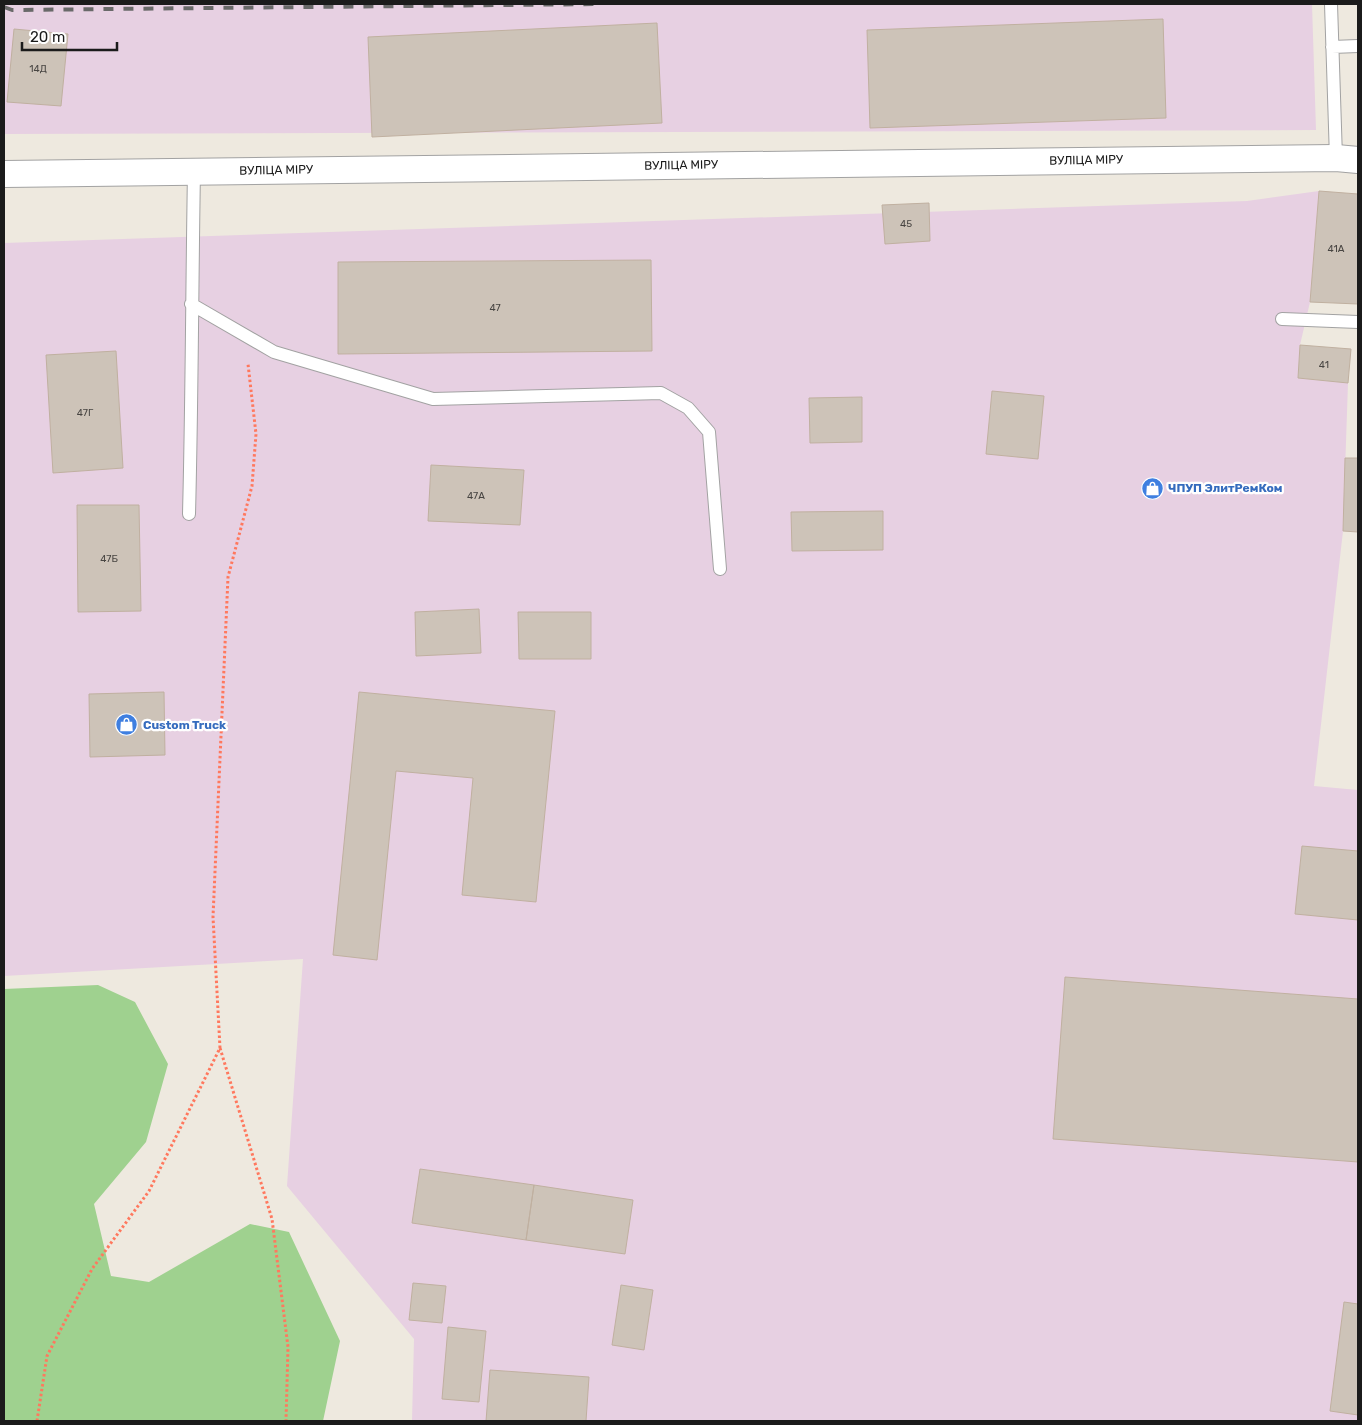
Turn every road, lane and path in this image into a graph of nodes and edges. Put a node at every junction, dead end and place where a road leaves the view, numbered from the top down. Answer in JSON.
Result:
{"nodes":[{"id":1,"x":1331,"y":4,"type":"edge"},
{"id":2,"x":1358,"y":46,"type":"edge"},
{"id":3,"x":1332,"y":47,"type":"junction"},
{"id":4,"x":1347,"y":159,"type":"edge"},
{"id":5,"x":194,"y":171,"type":"junction"},
{"id":6,"x":4,"y":174,"type":"edge"},
{"id":7,"x":191,"y":304,"type":"junction"},
{"id":8,"x":1282,"y":319,"type":"dead end"},
{"id":9,"x":1358,"y":322,"type":"edge"},
{"id":10,"x":245,"y":336,"type":"junction"},
{"id":11,"x":189,"y":514,"type":"dead end"},
{"id":12,"x":720,"y":569,"type":"dead end"},
{"id":13,"x":220,"y":1048,"type":"junction"},
{"id":14,"x":37,"y":1421,"type":"edge"},
{"id":15,"x":286,"y":1421,"type":"edge"}],
"edges":[{"from":1,"to":3,"type":"lane"},
{"from":2,"to":3,"type":"lane"},
{"from":3,"to":4,"type":"lane"},
{"from":4,"to":5,"type":"street","name":"ВУЛІЦА МІРУ"},
{"from":5,"to":6,"type":"street","name":"ВУЛІЦА МІРУ"},
{"from":5,"to":7,"type":"lane"},
{"from":7,"to":10,"type":"lane"},
{"from":7,"to":11,"type":"lane"},
{"from":8,"to":9,"type":"lane"},
{"from":10,"to":12,"type":"lane"},
{"from":10,"to":13,"type":"path"},
{"from":13,"to":14,"type":"path"},
{"from":13,"to":15,"type":"path"}]}
